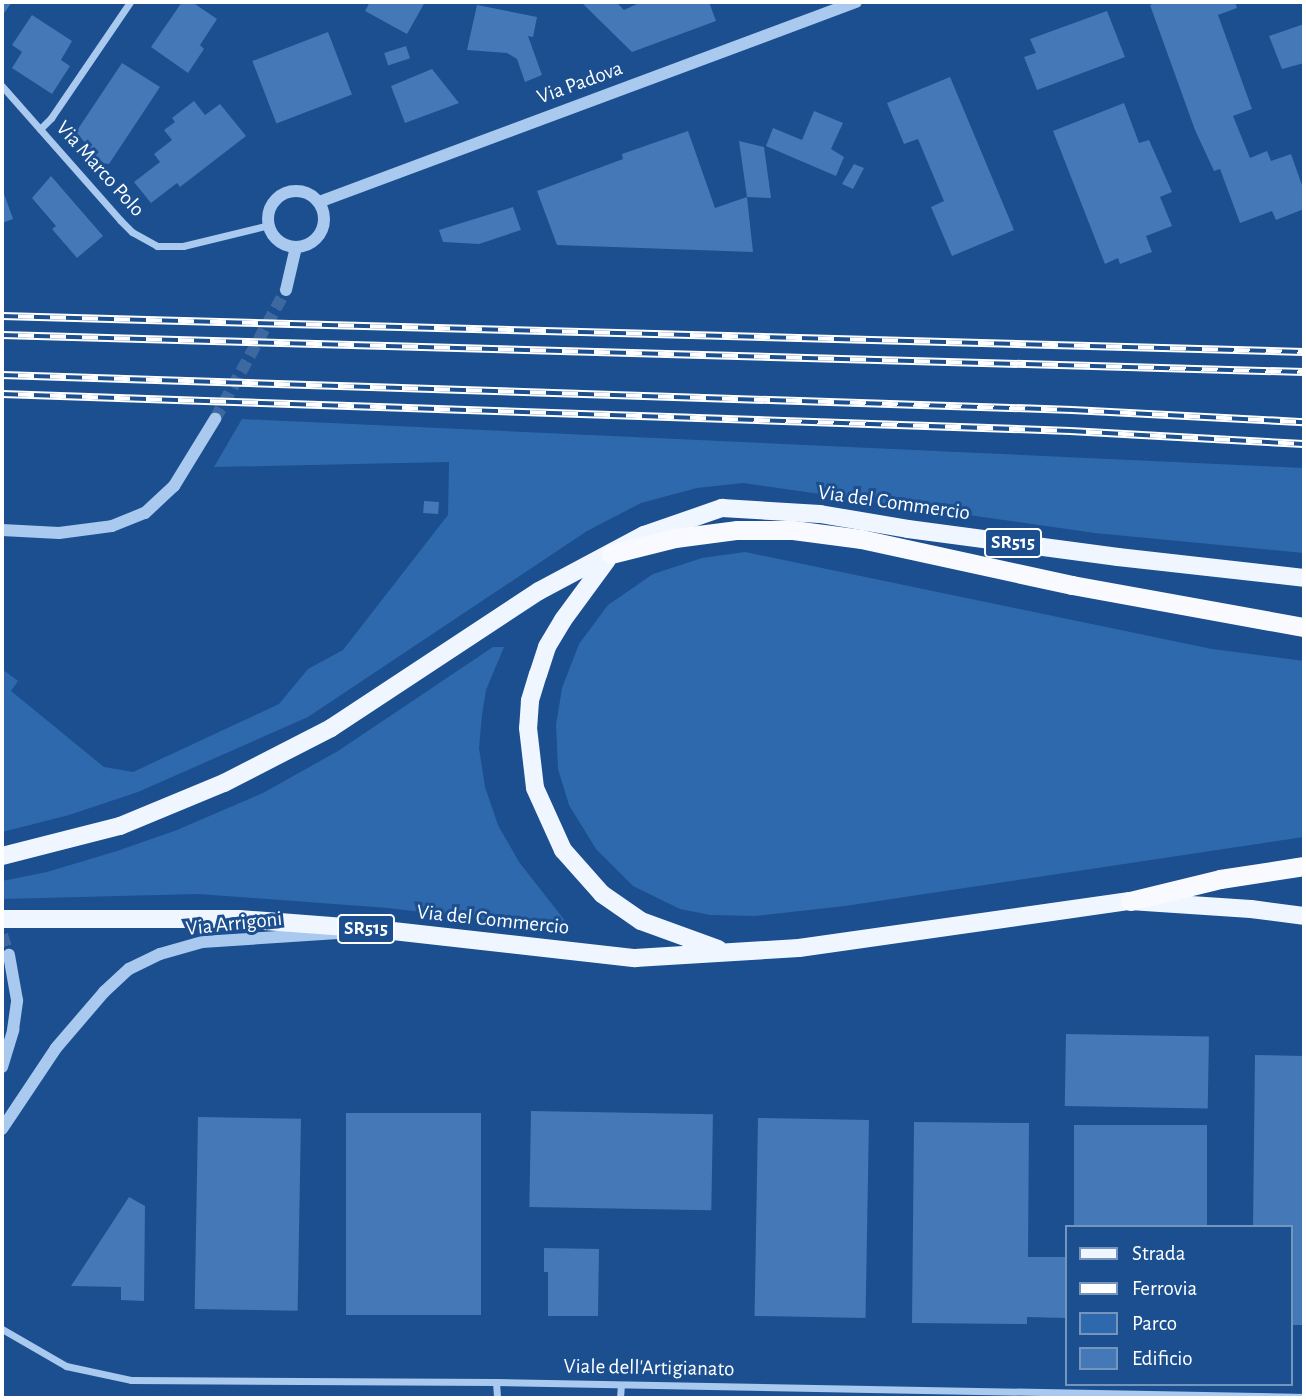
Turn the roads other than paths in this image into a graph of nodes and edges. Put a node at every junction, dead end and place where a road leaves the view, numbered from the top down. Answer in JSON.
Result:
{"nodes":[{"id":1,"x":130,"y":2,"type":"edge"},
{"id":2,"x":856,"y":2,"type":"edge"},
{"id":3,"x":2,"y":86,"type":"edge"},
{"id":4,"x":40,"y":129,"type":"junction"},
{"id":5,"x":319,"y":202,"type":"junction"},
{"id":6,"x":269,"y":225,"type":"junction"},
{"id":7,"x":296,"y":247,"type":"junction"},
{"id":8,"x":286,"y":290,"type":"tunnel mouth"},
{"id":9,"x":215,"y":419,"type":"tunnel mouth"},
{"id":10,"x":2,"y":530,"type":"edge"},
{"id":11,"x":611,"y":554,"type":"junction"},
{"id":12,"x":1304,"y":578,"type":"edge"},
{"id":13,"x":1304,"y":627,"type":"edge"},
{"id":14,"x":2,"y":856,"type":"edge"},
{"id":15,"x":1304,"y":866,"type":"edge"},
{"id":16,"x":1130,"y":901,"type":"junction"},
{"id":17,"x":1304,"y":916,"type":"edge"},
{"id":18,"x":2,"y":919,"type":"edge"},
{"id":19,"x":384,"y":930,"type":"junction"},
{"id":20,"x":728,"y":952,"type":"junction"},
{"id":21,"x":9,"y":955,"type":"tunnel mouth"},
{"id":22,"x":2,"y":1068,"type":"edge"},
{"id":23,"x":3,"y":1129,"type":"edge"},
{"id":24,"x":3,"y":1327,"type":"edge"},
{"id":25,"x":496,"y":1382,"type":"junction"},
{"id":26,"x":621,"y":1385,"type":"junction"},
{"id":27,"x":1304,"y":1397,"type":"edge"},
{"id":28,"x":497,"y":1398,"type":"edge"},
{"id":29,"x":620,"y":1398,"type":"edge"}],
"edges":[{"from":1,"to":4,"type":"street"},
{"from":2,"to":5,"type":"street","name":"Via Padova"},
{"from":3,"to":4,"type":"street","name":"Via Marco Polo"},
{"from":4,"to":6,"type":"street","name":"Via Marco Polo"},
{"from":5,"to":6,"type":"street"},
{"from":5,"to":7,"type":"street"},
{"from":6,"to":7,"type":"street"},
{"from":7,"to":8,"type":"street"},
{"from":9,"to":10,"type":"street"},
{"from":11,"to":12,"type":"main road","name":"Via del Commercio","number":"SR515"},
{"from":11,"to":13,"type":"highway","name":"Via del Commercio"},
{"from":11,"to":14,"type":"main road","name":"Via del Commercio","number":"SR515"},
{"from":11,"to":20,"type":"main road","name":"Via del Commercio"},
{"from":15,"to":16,"type":"highway","name":"Via del Commercio"},
{"from":16,"to":17,"type":"main road","name":"Via del Commercio","number":"SR515"},
{"from":16,"to":20,"type":"main road","name":"Via del Commercio","number":"SR515"},
{"from":18,"to":19,"type":"main road","name":"Via del Commercio","number":"SR515"},
{"from":19,"to":20,"type":"main road","name":"Via del Commercio","number":"SR515"},
{"from":19,"to":23,"type":"street","name":"Via Arrigoni"},
{"from":21,"to":22,"type":"street"},
{"from":24,"to":25,"type":"street","name":"Viale dell'Artigianato"},
{"from":25,"to":26,"type":"street","name":"Viale dell'Artigianato"},
{"from":25,"to":28,"type":"street"},
{"from":26,"to":27,"type":"street","name":"Viale dell'Artigianato"},
{"from":26,"to":29,"type":"street"}]}
